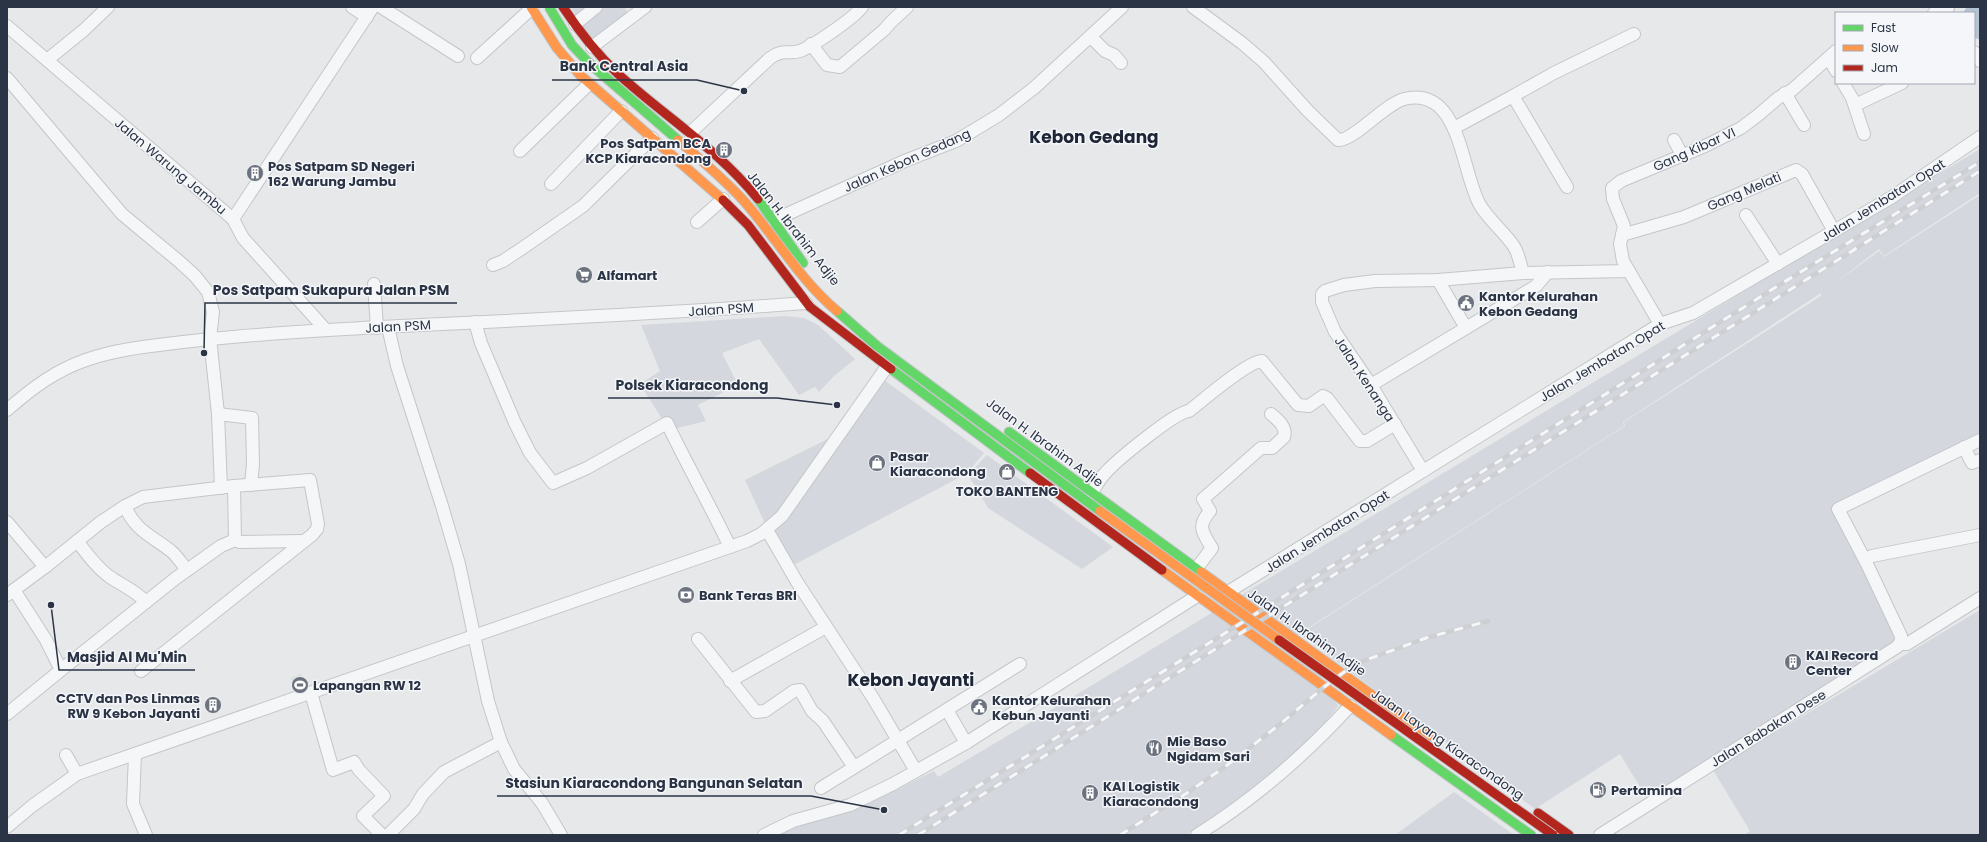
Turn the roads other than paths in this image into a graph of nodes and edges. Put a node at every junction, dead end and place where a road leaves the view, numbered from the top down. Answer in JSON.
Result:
{"nodes":[{"id":1,"x":108,"y":7,"type":"edge"},
{"id":2,"x":352,"y":7,"type":"edge"},
{"id":3,"x":381,"y":7,"type":"edge"},
{"id":4,"x":532,"y":7,"type":"edge"},
{"id":5,"x":549,"y":7,"type":"edge"},
{"id":6,"x":563,"y":7,"type":"edge"},
{"id":7,"x":596,"y":7,"type":"edge"},
{"id":8,"x":645,"y":7,"type":"edge"},
{"id":9,"x":862,"y":7,"type":"edge"},
{"id":10,"x":907,"y":7,"type":"edge"},
{"id":11,"x":1122,"y":7,"type":"edge"},
{"id":12,"x":1193,"y":7,"type":"edge"},
{"id":13,"x":1949,"y":9,"type":"edge"},
{"id":14,"x":370,"y":12,"type":"edge"},
{"id":15,"x":1938,"y":12,"type":"edge"},
{"id":16,"x":575,"y":24,"type":"junction"},
{"id":17,"x":7,"y":26,"type":"edge"},
{"id":18,"x":1634,"y":34,"type":"dead end"},
{"id":19,"x":1090,"y":37,"type":"junction"},
{"id":20,"x":811,"y":44,"type":"junction"},
{"id":21,"x":592,"y":46,"type":"junction"},
{"id":22,"x":1832,"y":55,"type":"edge"},
{"id":23,"x":458,"y":56,"type":"dead end"},
{"id":24,"x":477,"y":58,"type":"dead end"},
{"id":25,"x":47,"y":60,"type":"junction"},
{"id":26,"x":1121,"y":63,"type":"dead end"},
{"id":27,"x":1835,"y":67,"type":"edge"},
{"id":28,"x":7,"y":78,"type":"edge"},
{"id":29,"x":589,"y":84,"type":"junction"},
{"id":30,"x":1844,"y":84,"type":"edge"},
{"id":31,"x":1900,"y":84,"type":"edge"},
{"id":32,"x":1785,"y":93,"type":"junction"},
{"id":33,"x":1513,"y":96,"type":"junction"},
{"id":34,"x":1855,"y":105,"type":"junction"},
{"id":35,"x":622,"y":111,"type":"junction"},
{"id":36,"x":1804,"y":125,"type":"dead end"},
{"id":37,"x":1454,"y":128,"type":"junction"},
{"id":38,"x":690,"y":133,"type":"junction"},
{"id":39,"x":1864,"y":134,"type":"dead end"},
{"id":40,"x":1980,"y":137,"type":"edge"},
{"id":41,"x":652,"y":138,"type":"junction"},
{"id":42,"x":1674,"y":140,"type":"dead end"},
{"id":43,"x":520,"y":151,"type":"dead end"},
{"id":44,"x":1682,"y":155,"type":"junction"},
{"id":45,"x":551,"y":184,"type":"dead end"},
{"id":46,"x":1567,"y":187,"type":"dead end"},
{"id":47,"x":723,"y":199,"type":"junction"},
{"id":48,"x":1746,"y":215,"type":"dead end"},
{"id":49,"x":233,"y":218,"type":"junction"},
{"id":50,"x":774,"y":220,"type":"junction"},
{"id":51,"x":697,"y":222,"type":"dead end"},
{"id":52,"x":1834,"y":231,"type":"junction"},
{"id":53,"x":1622,"y":235,"type":"junction"},
{"id":54,"x":1778,"y":264,"type":"junction"},
{"id":55,"x":493,"y":265,"type":"dead end"},
{"id":56,"x":1629,"y":271,"type":"junction"},
{"id":57,"x":1548,"y":272,"type":"junction"},
{"id":58,"x":1524,"y":273,"type":"junction"},
{"id":59,"x":814,"y":277,"type":"junction"},
{"id":60,"x":1438,"y":280,"type":"junction"},
{"id":61,"x":374,"y":284,"type":"dead end"},
{"id":62,"x":826,"y":292,"type":"junction"},
{"id":63,"x":798,"y":293,"type":"junction"},
{"id":64,"x":808,"y":305,"type":"junction"},
{"id":65,"x":474,"y":322,"type":"junction"},
{"id":66,"x":1660,"y":324,"type":"junction"},
{"id":67,"x":382,"y":327,"type":"junction"},
{"id":68,"x":1466,"y":328,"type":"junction"},
{"id":69,"x":325,"y":329,"type":"junction"},
{"id":70,"x":210,"y":338,"type":"junction"},
{"id":71,"x":886,"y":342,"type":"junction"},
{"id":72,"x":875,"y":356,"type":"junction"},
{"id":73,"x":888,"y":365,"type":"junction"},
{"id":74,"x":1371,"y":385,"type":"junction"},
{"id":75,"x":7,"y":410,"type":"edge"},
{"id":76,"x":218,"y":414,"type":"junction"},
{"id":77,"x":1271,"y":414,"type":"dead end"},
{"id":78,"x":1395,"y":424,"type":"junction"},
{"id":79,"x":1980,"y":440,"type":"edge"},
{"id":80,"x":1964,"y":447,"type":"junction"},
{"id":81,"x":1980,"y":460,"type":"edge"},
{"id":82,"x":1423,"y":471,"type":"junction"},
{"id":83,"x":251,"y":485,"type":"junction"},
{"id":84,"x":234,"y":486,"type":"junction"},
{"id":85,"x":221,"y":488,"type":"junction"},
{"id":86,"x":1092,"y":493,"type":"junction"},
{"id":87,"x":125,"y":506,"type":"junction"},
{"id":88,"x":7,"y":522,"type":"edge"},
{"id":89,"x":767,"y":530,"type":"junction"},
{"id":90,"x":1980,"y":535,"type":"edge"},
{"id":91,"x":235,"y":540,"type":"junction"},
{"id":92,"x":77,"y":541,"type":"junction"},
{"id":93,"x":304,"y":541,"type":"junction"},
{"id":94,"x":730,"y":547,"type":"junction"},
{"id":95,"x":1865,"y":559,"type":"junction"},
{"id":96,"x":45,"y":567,"type":"junction"},
{"id":97,"x":1196,"y":569,"type":"junction"},
{"id":98,"x":187,"y":570,"type":"junction"},
{"id":99,"x":10,"y":592,"type":"edge"},
{"id":100,"x":1228,"y":592,"type":"junction"},
{"id":101,"x":1197,"y":596,"type":"junction"},
{"id":102,"x":1980,"y":598,"type":"edge"},
{"id":103,"x":146,"y":602,"type":"junction"},
{"id":104,"x":826,"y":627,"type":"junction"},
{"id":105,"x":475,"y":637,"type":"junction"},
{"id":106,"x":698,"y":639,"type":"dead end"},
{"id":107,"x":1900,"y":644,"type":"junction"},
{"id":108,"x":1322,"y":659,"type":"junction"},
{"id":109,"x":1020,"y":664,"type":"dead end"},
{"id":110,"x":62,"y":670,"type":"junction"},
{"id":111,"x":141,"y":671,"type":"dead end"},
{"id":112,"x":1309,"y":676,"type":"junction"},
{"id":113,"x":730,"y":681,"type":"junction"},
{"id":114,"x":311,"y":693,"type":"junction"},
{"id":115,"x":1350,"y":706,"type":"junction"},
{"id":116,"x":947,"y":710,"type":"junction"},
{"id":117,"x":7,"y":714,"type":"edge"},
{"id":118,"x":898,"y":740,"type":"junction"},
{"id":119,"x":501,"y":742,"type":"junction"},
{"id":120,"x":966,"y":743,"type":"junction"},
{"id":121,"x":135,"y":754,"type":"junction"},
{"id":122,"x":66,"y":755,"type":"dead end"},
{"id":123,"x":854,"y":767,"type":"junction"},
{"id":124,"x":916,"y":771,"type":"junction"},
{"id":125,"x":77,"y":774,"type":"junction"},
{"id":126,"x":1494,"y":782,"type":"junction"},
{"id":127,"x":821,"y":788,"type":"dead end"},
{"id":128,"x":1482,"y":800,"type":"junction"},
{"id":129,"x":7,"y":827,"type":"edge"},
{"id":130,"x":1214,"y":830,"type":"edge"},
{"id":131,"x":146,"y":835,"type":"edge"},
{"id":132,"x":382,"y":835,"type":"edge"},
{"id":133,"x":388,"y":835,"type":"edge"},
{"id":134,"x":561,"y":835,"type":"edge"},
{"id":135,"x":764,"y":835,"type":"edge"},
{"id":136,"x":1197,"y":835,"type":"edge"},
{"id":137,"x":1531,"y":835,"type":"edge"},
{"id":138,"x":1553,"y":835,"type":"edge"},
{"id":139,"x":1569,"y":835,"type":"edge"},
{"id":140,"x":1600,"y":835,"type":"edge"}],
"edges":[{"from":1,"to":25,"type":"street"},
{"from":2,"to":14,"type":"street"},
{"from":3,"to":23,"type":"street"},
{"from":4,"to":24,"type":"street"},
{"from":4,"to":29,"type":"main road"},
{"from":5,"to":138,"type":"main road","name":"Jalan Layang Kiaracondong","bridge":true},
{"from":6,"to":16,"type":"main road","name":"Jalan H. Ibrahim Adjie"},
{"from":7,"to":16,"type":"street"},
{"from":8,"to":21,"type":"street"},
{"from":9,"to":20,"type":"street"},
{"from":10,"to":20,"type":"street"},
{"from":11,"to":19,"type":"street","name":"Jalan Kebon Gedang"},
{"from":12,"to":37,"type":"street"},
{"from":13,"to":15,"type":"street"},
{"from":14,"to":49,"type":"street","name":"Jalan Warung Jambu"},
{"from":16,"to":21,"type":"main road","name":"Jalan H. Ibrahim Adjie"},
{"from":17,"to":25,"type":"street","name":"Jalan Warung Jambu"},
{"from":18,"to":33,"type":"street"},
{"from":19,"to":26,"type":"street"},
{"from":19,"to":50,"type":"street","name":"Jalan Kebon Gedang"},
{"from":20,"to":38,"type":"street"},
{"from":21,"to":38,"type":"main road","name":"Jalan H. Ibrahim Adjie"},
{"from":22,"to":27,"type":"street"},
{"from":22,"to":32,"type":"street","name":"Gang Kibar VI"},
{"from":25,"to":49,"type":"street","name":"Jalan Warung Jambu"},
{"from":28,"to":70,"type":"street"},
{"from":29,"to":35,"type":"main road"},
{"from":29,"to":43,"type":"street"},
{"from":30,"to":34,"type":"street"},
{"from":31,"to":34,"type":"street"},
{"from":32,"to":36,"type":"street"},
{"from":32,"to":44,"type":"street","name":"Gang Kibar VI"},
{"from":33,"to":37,"type":"street"},
{"from":33,"to":46,"type":"street"},
{"from":34,"to":39,"type":"street"},
{"from":35,"to":41,"type":"main road"},
{"from":35,"to":45,"type":"street"},
{"from":37,"to":58,"type":"street"},
{"from":38,"to":50,"type":"main road","name":"Jalan H. Ibrahim Adjie"},
{"from":40,"to":52,"type":"street","name":"Jalan Jembatan Opat"},
{"from":41,"to":47,"type":"main road"},
{"from":41,"to":55,"type":"street"},
{"from":42,"to":44,"type":"street"},
{"from":44,"to":53,"type":"street","name":"Gang Kibar VI"},
{"from":47,"to":51,"type":"street"},
{"from":47,"to":63,"type":"main road"},
{"from":48,"to":54,"type":"street"},
{"from":49,"to":69,"type":"street"},
{"from":50,"to":59,"type":"main road","name":"Jalan H. Ibrahim Adjie"},
{"from":52,"to":53,"type":"street","name":"Gang Melati"},
{"from":52,"to":54,"type":"street","name":"Jalan Jembatan Opat"},
{"from":53,"to":56,"type":"street"},
{"from":54,"to":66,"type":"street","name":"Jalan Jembatan Opat"},
{"from":56,"to":57,"type":"street"},
{"from":56,"to":66,"type":"street"},
{"from":57,"to":58,"type":"street"},
{"from":57,"to":68,"type":"street"},
{"from":58,"to":60,"type":"street"},
{"from":59,"to":62,"type":"main road","name":"Jalan H. Ibrahim Adjie"},
{"from":59,"to":63,"type":"main road"},
{"from":60,"to":68,"type":"street"},
{"from":60,"to":74,"type":"street","name":"Jalan Kenanga"},
{"from":61,"to":67,"type":"street"},
{"from":62,"to":64,"type":"main road"},
{"from":62,"to":71,"type":"main road","name":"Jalan H. Ibrahim Adjie"},
{"from":63,"to":64,"type":"main road"},
{"from":64,"to":65,"type":"street","name":"Jalan PSM"},
{"from":64,"to":72,"type":"main road"},
{"from":65,"to":67,"type":"street","name":"Jalan PSM"},
{"from":65,"to":94,"type":"street"},
{"from":66,"to":82,"type":"street","name":"Jalan Jembatan Opat"},
{"from":67,"to":69,"type":"street","name":"Jalan PSM"},
{"from":67,"to":105,"type":"street"},
{"from":68,"to":74,"type":"street"},
{"from":69,"to":70,"type":"street","name":"Jalan PSM"},
{"from":70,"to":75,"type":"street","name":"Jalan PSM"},
{"from":70,"to":76,"type":"street"},
{"from":71,"to":72,"type":"main road"},
{"from":71,"to":86,"type":"main road","name":"Jalan H. Ibrahim Adjie"},
{"from":72,"to":73,"type":"main road"},
{"from":73,"to":89,"type":"street"},
{"from":73,"to":101,"type":"main road"},
{"from":74,"to":78,"type":"street","name":"Jalan Kenanga"},
{"from":76,"to":83,"type":"street"},
{"from":76,"to":85,"type":"street"},
{"from":77,"to":97,"type":"street"},
{"from":78,"to":82,"type":"street","name":"Jalan Kenanga"},
{"from":78,"to":86,"type":"street"},
{"from":79,"to":80,"type":"street"},
{"from":80,"to":81,"type":"street"},
{"from":80,"to":95,"type":"street"},
{"from":82,"to":100,"type":"street","name":"Jalan Jembatan Opat"},
{"from":83,"to":84,"type":"street"},
{"from":83,"to":93,"type":"street"},
{"from":84,"to":85,"type":"street"},
{"from":84,"to":91,"type":"street"},
{"from":85,"to":87,"type":"street"},
{"from":86,"to":97,"type":"main road","name":"Jalan H. Ibrahim Adjie"},
{"from":87,"to":92,"type":"street"},
{"from":87,"to":98,"type":"street"},
{"from":88,"to":96,"type":"street"},
{"from":89,"to":94,"type":"street"},
{"from":89,"to":104,"type":"street"},
{"from":90,"to":95,"type":"street"},
{"from":91,"to":93,"type":"street"},
{"from":91,"to":98,"type":"street"},
{"from":92,"to":96,"type":"street"},
{"from":92,"to":103,"type":"street"},
{"from":93,"to":111,"type":"street"},
{"from":94,"to":105,"type":"street"},
{"from":95,"to":107,"type":"street"},
{"from":96,"to":99,"type":"street"},
{"from":97,"to":100,"type":"main road","name":"Jalan H. Ibrahim Adjie"},
{"from":98,"to":103,"type":"street"},
{"from":99,"to":110,"type":"street"},
{"from":100,"to":108,"type":"main road","name":"Jalan H. Ibrahim Adjie"},
{"from":101,"to":112,"type":"main road"},
{"from":101,"to":120,"type":"street"},
{"from":102,"to":107,"type":"street","name":"Jalan Babakan Dese"},
{"from":103,"to":110,"type":"street"},
{"from":104,"to":113,"type":"street"},
{"from":104,"to":118,"type":"street"},
{"from":105,"to":114,"type":"street"},
{"from":105,"to":119,"type":"street"},
{"from":106,"to":113,"type":"street"},
{"from":107,"to":140,"type":"street","name":"Jalan Babakan Dese"},
{"from":108,"to":112,"type":"main road"},
{"from":108,"to":126,"type":"main road","name":"Jalan H. Ibrahim Adjie"},
{"from":109,"to":116,"type":"street"},
{"from":110,"to":117,"type":"street"},
{"from":112,"to":115,"type":"main road"},
{"from":113,"to":123,"type":"street"},
{"from":114,"to":121,"type":"street"},
{"from":114,"to":132,"type":"street"},
{"from":115,"to":128,"type":"main road"},
{"from":115,"to":130,"type":"street"},
{"from":116,"to":118,"type":"street"},
{"from":116,"to":120,"type":"street"},
{"from":118,"to":123,"type":"street"},
{"from":118,"to":124,"type":"street"},
{"from":119,"to":133,"type":"street"},
{"from":119,"to":134,"type":"street"},
{"from":120,"to":124,"type":"street"},
{"from":121,"to":125,"type":"street"},
{"from":121,"to":131,"type":"street"},
{"from":122,"to":125,"type":"street"},
{"from":123,"to":127,"type":"street"},
{"from":124,"to":135,"type":"street"},
{"from":125,"to":129,"type":"street"},
{"from":126,"to":128,"type":"main road"},
{"from":126,"to":139,"type":"main road","name":"Jalan H. Ibrahim Adjie"},
{"from":128,"to":137,"type":"main road"},
{"from":130,"to":136,"type":"street"}]}
